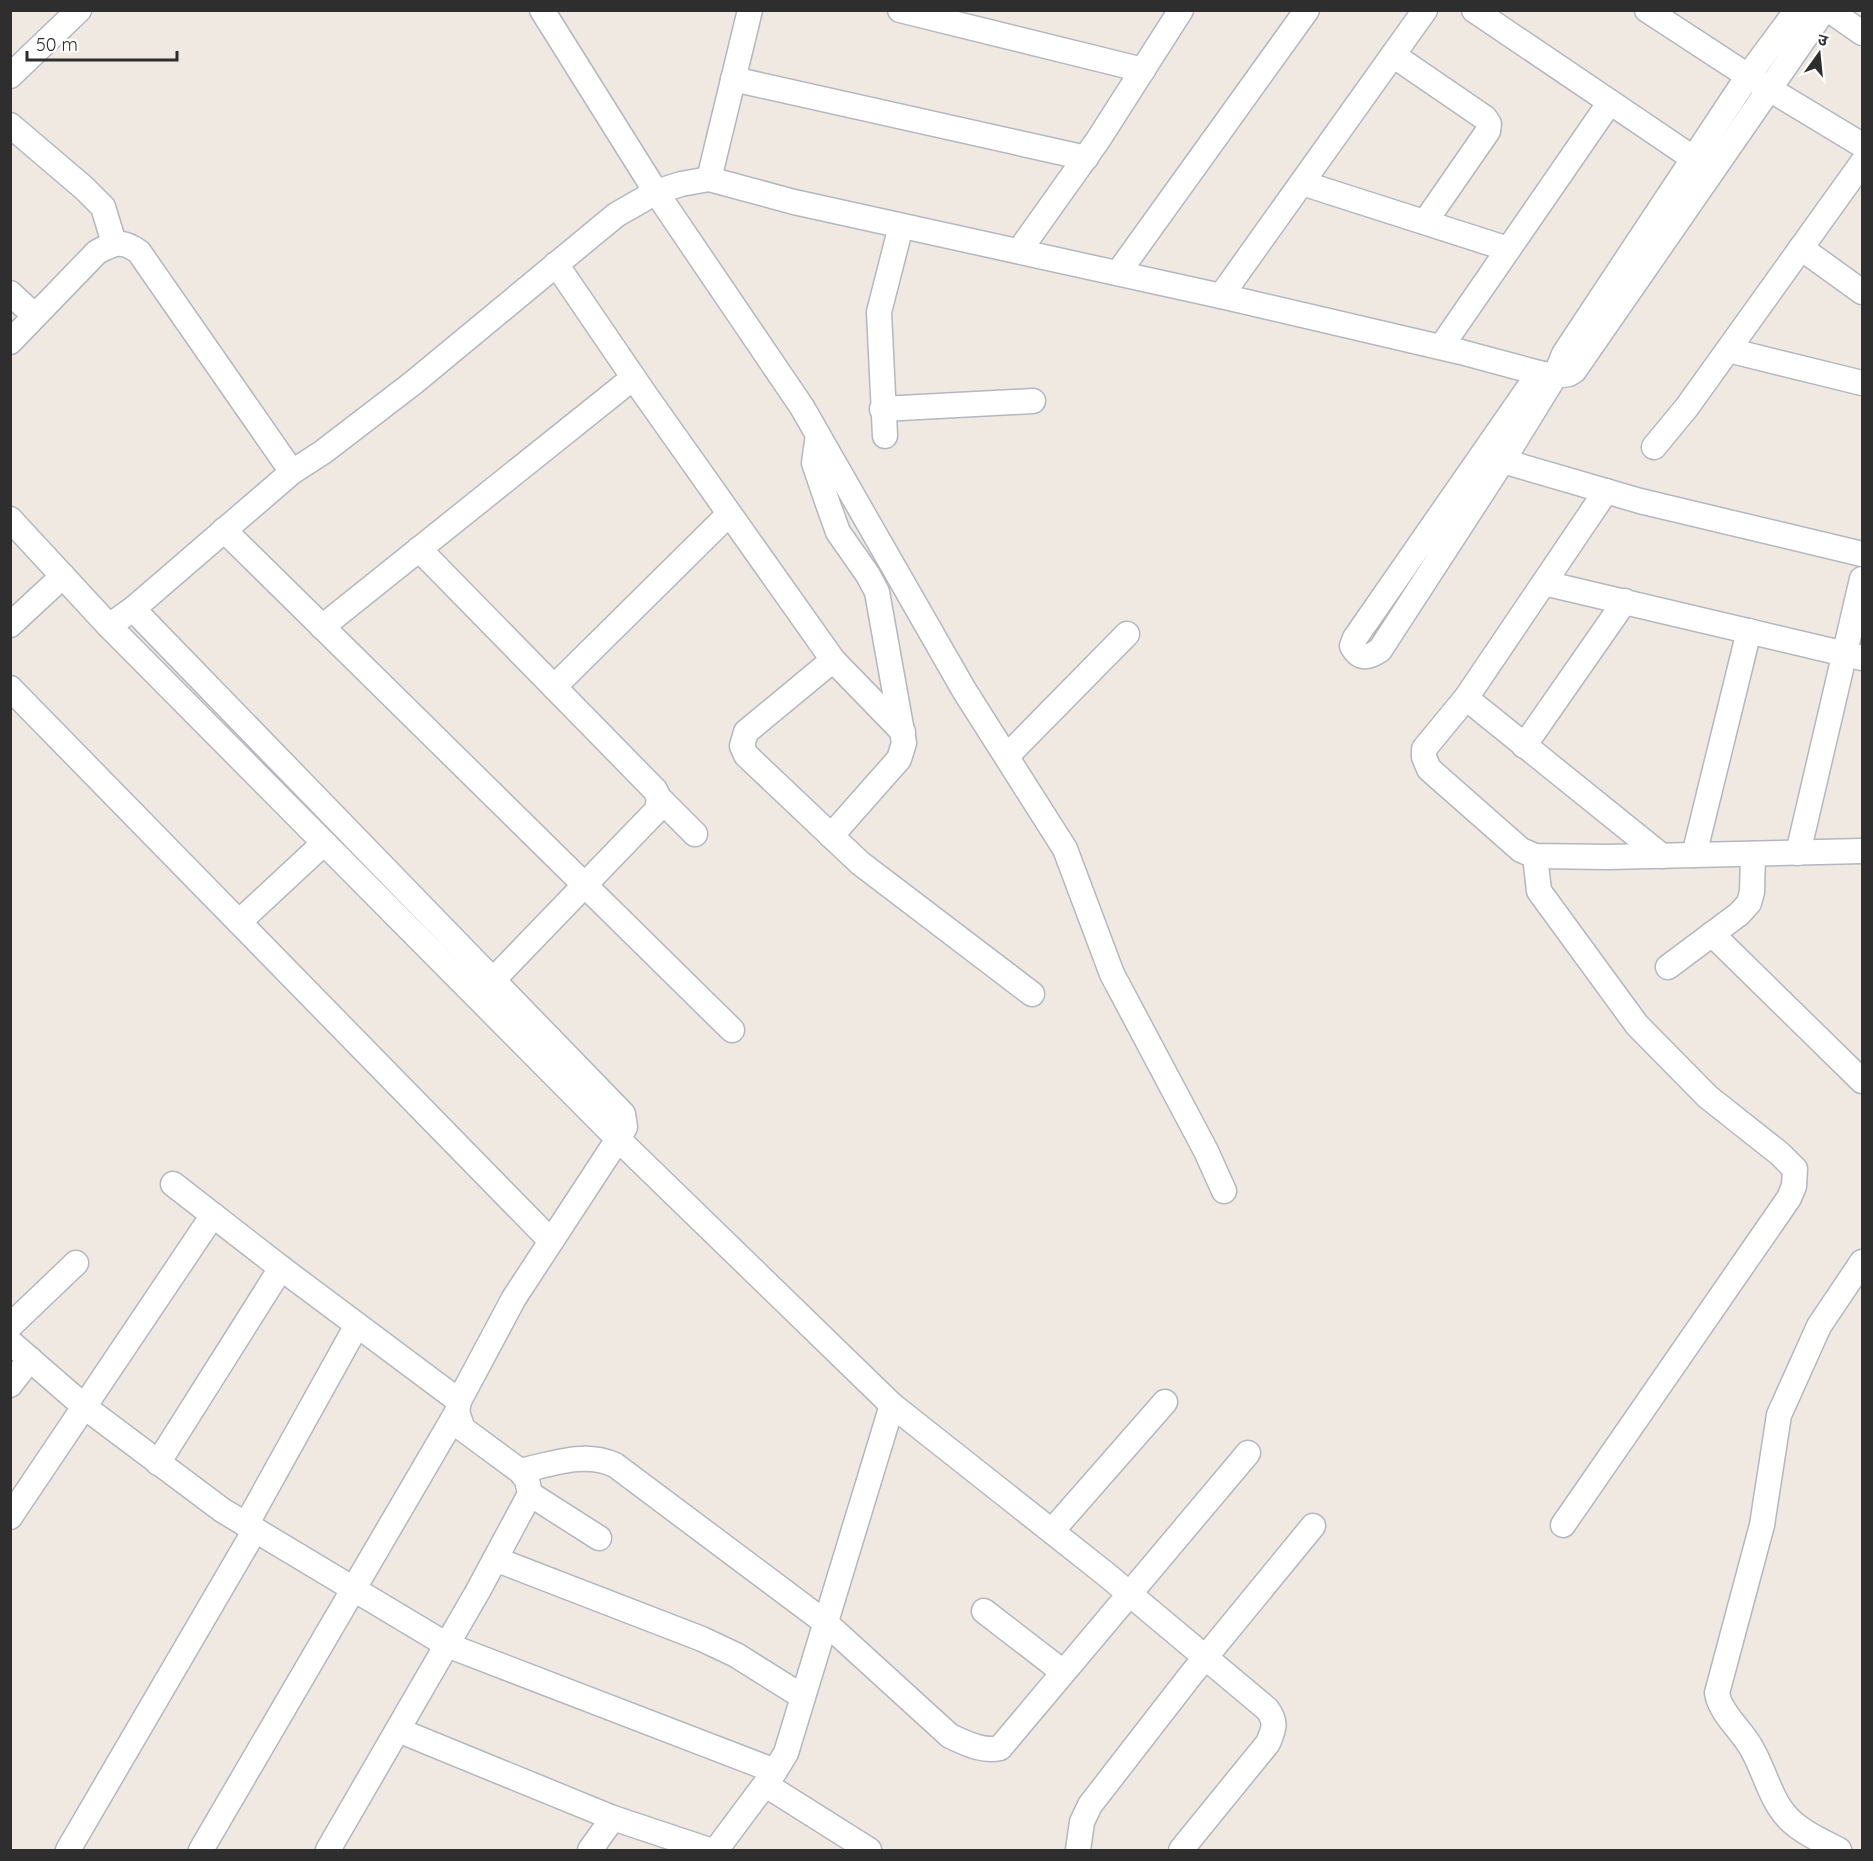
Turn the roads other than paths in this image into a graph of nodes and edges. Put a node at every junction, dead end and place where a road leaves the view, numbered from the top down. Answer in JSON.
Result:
{"nodes":[{"id":1,"x":79,"y":10,"type":"edge"},
{"id":2,"x":542,"y":10,"type":"edge"},
{"id":3,"x":750,"y":10,"type":"edge"},
{"id":4,"x":900,"y":10,"type":"edge"},
{"id":5,"x":1181,"y":10,"type":"edge"},
{"id":6,"x":1307,"y":10,"type":"edge"},
{"id":7,"x":1425,"y":10,"type":"edge"},
{"id":8,"x":1474,"y":10,"type":"edge"},
{"id":9,"x":1797,"y":10,"type":"edge"},
{"id":10,"x":1824,"y":10,"type":"edge"},
{"id":11,"x":1829,"y":10,"type":"edge"},
{"id":12,"x":1659,"y":14,"type":"edge"},
{"id":13,"x":1863,"y":33,"type":"edge"},
{"id":14,"x":1394,"y":55,"type":"junction"},
{"id":15,"x":1143,"y":70,"type":"junction"},
{"id":16,"x":10,"y":76,"type":"edge"},
{"id":17,"x":1748,"y":76,"type":"junction"},
{"id":18,"x":733,"y":79,"type":"junction"},
{"id":19,"x":1771,"y":89,"type":"junction"},
{"id":20,"x":1610,"y":102,"type":"junction"},
{"id":21,"x":10,"y":125,"type":"edge"},
{"id":22,"x":1863,"y":145,"type":"edge"},
{"id":23,"x":1086,"y":158,"type":"junction"},
{"id":24,"x":1863,"y":163,"type":"edge"},
{"id":25,"x":1703,"y":165,"type":"junction"},
{"id":26,"x":709,"y":179,"type":"junction"},
{"id":27,"x":1302,"y":183,"type":"junction"},
{"id":28,"x":656,"y":192,"type":"junction"},
{"id":29,"x":1425,"y":222,"type":"junction"},
{"id":30,"x":901,"y":226,"type":"junction"},
{"id":31,"x":114,"y":243,"type":"junction"},
{"id":32,"x":1801,"y":248,"type":"junction"},
{"id":33,"x":1509,"y":249,"type":"junction"},
{"id":34,"x":1019,"y":251,"type":"junction"},
{"id":35,"x":556,"y":264,"type":"junction"},
{"id":36,"x":1118,"y":273,"type":"junction"},
{"id":37,"x":1863,"y":292,"type":"edge"},
{"id":38,"x":10,"y":293,"type":"edge"},
{"id":39,"x":1221,"y":296,"type":"junction"},
{"id":40,"x":35,"y":316,"type":"junction"},
{"id":41,"x":10,"y":342,"type":"edge"},
{"id":42,"x":1441,"y":347,"type":"junction"},
{"id":43,"x":1728,"y":350,"type":"junction"},
{"id":44,"x":1547,"y":374,"type":"junction"},
{"id":45,"x":633,"y":378,"type":"junction"},
{"id":46,"x":1863,"y":383,"type":"edge"},
{"id":47,"x":1034,"y":401,"type":"dead end"},
{"id":48,"x":882,"y":409,"type":"junction"},
{"id":49,"x":818,"y":435,"type":"junction"},
{"id":50,"x":885,"y":436,"type":"dead end"},
{"id":51,"x":1654,"y":447,"type":"dead end"},
{"id":52,"x":1492,"y":458,"type":"junction"},
{"id":53,"x":292,"y":472,"type":"junction"},
{"id":54,"x":1606,"y":491,"type":"junction"},
{"id":55,"x":729,"y":514,"type":"junction"},
{"id":56,"x":10,"y":519,"type":"edge"},
{"id":57,"x":224,"y":530,"type":"junction"},
{"id":58,"x":419,"y":549,"type":"junction"},
{"id":59,"x":1863,"y":554,"type":"edge"},
{"id":60,"x":63,"y":576,"type":"junction"},
{"id":61,"x":1863,"y":579,"type":"edge"},
{"id":62,"x":1544,"y":583,"type":"junction"},
{"id":63,"x":1625,"y":601,"type":"junction"},
{"id":64,"x":133,"y":609,"type":"junction"},
{"id":65,"x":10,"y":625,"type":"edge"},
{"id":66,"x":109,"y":627,"type":"junction"},
{"id":67,"x":322,"y":627,"type":"junction"},
{"id":68,"x":1749,"y":631,"type":"junction"},
{"id":69,"x":1127,"y":634,"type":"dead end"},
{"id":70,"x":1854,"y":656,"type":"edge"},
{"id":71,"x":833,"y":660,"type":"junction"},
{"id":72,"x":554,"y":687,"type":"junction"},
{"id":73,"x":10,"y":688,"type":"edge"},
{"id":74,"x":1466,"y":698,"type":"junction"},
{"id":75,"x":903,"y":732,"type":"junction"},
{"id":76,"x":1524,"y":746,"type":"junction"},
{"id":77,"x":1006,"y":756,"type":"junction"},
{"id":78,"x":288,"y":769,"type":"junction"},
{"id":79,"x":267,"y":786,"type":"junction"},
{"id":80,"x":659,"y":798,"type":"junction"},
{"id":81,"x":695,"y":834,"type":"dead end"},
{"id":82,"x":831,"y":836,"type":"junction"},
{"id":83,"x":324,"y":843,"type":"junction"},
{"id":84,"x":1863,"y":851,"type":"edge"},
{"id":85,"x":1798,"y":853,"type":"junction"},
{"id":86,"x":1753,"y":854,"type":"junction"},
{"id":87,"x":1694,"y":855,"type":"junction"},
{"id":88,"x":1535,"y":856,"type":"junction"},
{"id":89,"x":1662,"y":856,"type":"junction"},
{"id":90,"x":585,"y":886,"type":"junction"},
{"id":91,"x":239,"y":922,"type":"junction"},
{"id":92,"x":1712,"y":934,"type":"junction"},
{"id":93,"x":1668,"y":967,"type":"dead end"},
{"id":94,"x":494,"y":979,"type":"junction"},
{"id":95,"x":1032,"y":994,"type":"dead end"},
{"id":96,"x":732,"y":1030,"type":"dead end"},
{"id":97,"x":1863,"y":1081,"type":"edge"},
{"id":98,"x":618,"y":1139,"type":"junction"},
{"id":99,"x":173,"y":1184,"type":"dead end"},
{"id":100,"x":1224,"y":1191,"type":"dead end"},
{"id":101,"x":213,"y":1215,"type":"junction"},
{"id":102,"x":551,"y":1241,"type":"junction"},
{"id":103,"x":76,"y":1263,"type":"dead end"},
{"id":104,"x":281,"y":1268,"type":"junction"},
{"id":105,"x":1858,"y":1276,"type":"edge"},
{"id":106,"x":357,"y":1325,"type":"junction"},
{"id":107,"x":10,"y":1326,"type":"edge"},
{"id":108,"x":10,"y":1342,"type":"edge"},
{"id":109,"x":30,"y":1359,"type":"junction"},
{"id":110,"x":10,"y":1385,"type":"edge"},
{"id":111,"x":1165,"y":1402,"type":"dead end"},
{"id":112,"x":892,"y":1405,"type":"junction"},
{"id":113,"x":458,"y":1406,"type":"junction"},
{"id":114,"x":86,"y":1408,"type":"junction"},
{"id":115,"x":1248,"y":1453,"type":"dead end"},
{"id":116,"x":158,"y":1463,"type":"junction"},
{"id":117,"x":520,"y":1472,"type":"junction"},
{"id":118,"x":530,"y":1494,"type":"junction"},
{"id":119,"x":10,"y":1517,"type":"edge"},
{"id":120,"x":1563,"y":1525,"type":"dead end"},
{"id":121,"x":1313,"y":1526,"type":"dead end"},
{"id":122,"x":250,"y":1527,"type":"junction"},
{"id":123,"x":1052,"y":1531,"type":"junction"},
{"id":124,"x":599,"y":1538,"type":"dead end"},
{"id":125,"x":495,"y":1559,"type":"junction"},
{"id":126,"x":354,"y":1589,"type":"junction"},
{"id":127,"x":1130,"y":1593,"type":"junction"},
{"id":128,"x":984,"y":1611,"type":"dead end"},
{"id":129,"x":825,"y":1623,"type":"junction"},
{"id":130,"x":447,"y":1645,"type":"junction"},
{"id":131,"x":1206,"y":1657,"type":"junction"},
{"id":132,"x":1064,"y":1672,"type":"junction"},
{"id":133,"x":803,"y":1697,"type":"junction"},
{"id":134,"x":398,"y":1730,"type":"junction"},
{"id":135,"x":770,"y":1778,"type":"junction"},
{"id":136,"x":613,"y":1818,"type":"junction"},
{"id":137,"x":68,"y":1851,"type":"edge"},
{"id":138,"x":201,"y":1851,"type":"edge"},
{"id":139,"x":328,"y":1851,"type":"edge"},
{"id":140,"x":590,"y":1851,"type":"edge"},
{"id":141,"x":709,"y":1851,"type":"edge"},
{"id":142,"x":716,"y":1851,"type":"edge"},
{"id":143,"x":869,"y":1851,"type":"edge"},
{"id":144,"x":1078,"y":1851,"type":"edge"},
{"id":145,"x":1181,"y":1851,"type":"edge"},
{"id":146,"x":1839,"y":1851,"type":"edge"}],
"edges":[{"from":1,"to":16,"type":"street"},
{"from":2,"to":28,"type":"street"},
{"from":3,"to":18,"type":"street"},
{"from":4,"to":15,"type":"street"},
{"from":5,"to":15,"type":"street"},
{"from":6,"to":36,"type":"street"},
{"from":7,"to":14,"type":"street"},
{"from":8,"to":20,"type":"street"},
{"from":9,"to":17,"type":"street"},
{"from":10,"to":19,"type":"street"},
{"from":11,"to":13,"type":"street"},
{"from":12,"to":17,"type":"street"},
{"from":14,"to":27,"type":"street"},
{"from":14,"to":29,"type":"street"},
{"from":15,"to":23,"type":"street"},
{"from":17,"to":19,"type":"street"},
{"from":17,"to":25,"type":"street"},
{"from":18,"to":23,"type":"street"},
{"from":18,"to":26,"type":"street"},
{"from":19,"to":22,"type":"street"},
{"from":19,"to":25,"type":"street"},
{"from":20,"to":25,"type":"street"},
{"from":20,"to":33,"type":"street"},
{"from":21,"to":31,"type":"street"},
{"from":23,"to":34,"type":"street"},
{"from":24,"to":32,"type":"street"},
{"from":25,"to":44,"type":"street"},
{"from":26,"to":28,"type":"street"},
{"from":26,"to":30,"type":"street"},
{"from":27,"to":29,"type":"street"},
{"from":27,"to":39,"type":"street"},
{"from":28,"to":35,"type":"street"},
{"from":28,"to":49,"type":"street"},
{"from":29,"to":33,"type":"street"},
{"from":30,"to":34,"type":"street"},
{"from":30,"to":48,"type":"street"},
{"from":31,"to":40,"type":"street"},
{"from":31,"to":53,"type":"street"},
{"from":32,"to":37,"type":"street"},
{"from":32,"to":43,"type":"street"},
{"from":33,"to":42,"type":"street"},
{"from":34,"to":36,"type":"street"},
{"from":35,"to":45,"type":"street"},
{"from":35,"to":53,"type":"street"},
{"from":36,"to":39,"type":"street"},
{"from":38,"to":40,"type":"street"},
{"from":39,"to":42,"type":"street"},
{"from":40,"to":41,"type":"street"},
{"from":42,"to":44,"type":"street"},
{"from":43,"to":46,"type":"street"},
{"from":43,"to":51,"type":"street"},
{"from":44,"to":52,"type":"street"},
{"from":45,"to":55,"type":"street"},
{"from":45,"to":58,"type":"street"},
{"from":47,"to":48,"type":"street"},
{"from":48,"to":50,"type":"street"},
{"from":49,"to":75,"type":"street"},
{"from":49,"to":77,"type":"street"},
{"from":52,"to":52,"type":"street"},
{"from":52,"to":54,"type":"street"},
{"from":53,"to":57,"type":"street"},
{"from":54,"to":59,"type":"street"},
{"from":54,"to":62,"type":"street"},
{"from":55,"to":71,"type":"street"},
{"from":55,"to":72,"type":"street"},
{"from":56,"to":60,"type":"street"},
{"from":57,"to":64,"type":"street"},
{"from":57,"to":67,"type":"street"},
{"from":58,"to":67,"type":"street"},
{"from":58,"to":72,"type":"street"},
{"from":60,"to":65,"type":"street"},
{"from":60,"to":66,"type":"street"},
{"from":61,"to":70,"type":"street"},
{"from":62,"to":63,"type":"street"},
{"from":62,"to":74,"type":"street"},
{"from":63,"to":68,"type":"street"},
{"from":63,"to":76,"type":"street"},
{"from":64,"to":66,"type":"street"},
{"from":64,"to":78,"type":"street"},
{"from":66,"to":79,"type":"street"},
{"from":67,"to":90,"type":"street"},
{"from":68,"to":70,"type":"street"},
{"from":68,"to":87,"type":"street"},
{"from":69,"to":77,"type":"street"},
{"from":70,"to":85,"type":"street"},
{"from":71,"to":75,"type":"street"},
{"from":71,"to":82,"type":"street"},
{"from":72,"to":80,"type":"street"},
{"from":73,"to":91,"type":"street"},
{"from":74,"to":76,"type":"street"},
{"from":74,"to":88,"type":"street"},
{"from":75,"to":82,"type":"street"},
{"from":76,"to":89,"type":"street"},
{"from":77,"to":100,"type":"street"},
{"from":78,"to":79,"type":"street"},
{"from":78,"to":94,"type":"street"},
{"from":79,"to":83,"type":"street"},
{"from":80,"to":81,"type":"street"},
{"from":80,"to":90,"type":"street"},
{"from":82,"to":95,"type":"street"},
{"from":83,"to":91,"type":"street"},
{"from":83,"to":98,"type":"street"},
{"from":84,"to":85,"type":"street"},
{"from":85,"to":86,"type":"street"},
{"from":86,"to":87,"type":"street"},
{"from":86,"to":92,"type":"street"},
{"from":87,"to":89,"type":"street"},
{"from":88,"to":89,"type":"street"},
{"from":88,"to":120,"type":"street"},
{"from":90,"to":94,"type":"street"},
{"from":90,"to":96,"type":"street"},
{"from":91,"to":102,"type":"street"},
{"from":92,"to":93,"type":"street"},
{"from":92,"to":97,"type":"street"},
{"from":94,"to":98,"type":"street"},
{"from":98,"to":102,"type":"street"},
{"from":98,"to":112,"type":"street"},
{"from":99,"to":101,"type":"street"},
{"from":101,"to":104,"type":"street"},
{"from":101,"to":114,"type":"street"},
{"from":102,"to":113,"type":"street"},
{"from":103,"to":107,"type":"street"},
{"from":104,"to":106,"type":"street"},
{"from":104,"to":116,"type":"street"},
{"from":105,"to":146,"type":"street"},
{"from":106,"to":113,"type":"street"},
{"from":106,"to":122,"type":"street"},
{"from":108,"to":109,"type":"street"},
{"from":109,"to":110,"type":"street"},
{"from":109,"to":114,"type":"street"},
{"from":111,"to":123,"type":"street"},
{"from":112,"to":123,"type":"street"},
{"from":112,"to":129,"type":"street"},
{"from":113,"to":117,"type":"street"},
{"from":113,"to":126,"type":"street"},
{"from":114,"to":116,"type":"street"},
{"from":114,"to":119,"type":"street"},
{"from":115,"to":127,"type":"street"},
{"from":116,"to":122,"type":"street"},
{"from":117,"to":118,"type":"street"},
{"from":117,"to":129,"type":"street"},
{"from":118,"to":124,"type":"street"},
{"from":118,"to":125,"type":"street"},
{"from":121,"to":131,"type":"street"},
{"from":122,"to":126,"type":"street"},
{"from":122,"to":137,"type":"street"},
{"from":123,"to":127,"type":"street"},
{"from":125,"to":130,"type":"street"},
{"from":125,"to":133,"type":"street"},
{"from":126,"to":130,"type":"street"},
{"from":126,"to":138,"type":"street"},
{"from":127,"to":131,"type":"street"},
{"from":127,"to":132,"type":"street"},
{"from":128,"to":132,"type":"street"},
{"from":129,"to":132,"type":"street"},
{"from":129,"to":133,"type":"street"},
{"from":130,"to":134,"type":"street"},
{"from":130,"to":135,"type":"street"},
{"from":131,"to":144,"type":"street"},
{"from":131,"to":145,"type":"street"},
{"from":133,"to":135,"type":"street"},
{"from":134,"to":136,"type":"street"},
{"from":134,"to":139,"type":"street"},
{"from":135,"to":142,"type":"street"},
{"from":135,"to":143,"type":"street"},
{"from":136,"to":140,"type":"street"},
{"from":136,"to":141,"type":"street"}]}
